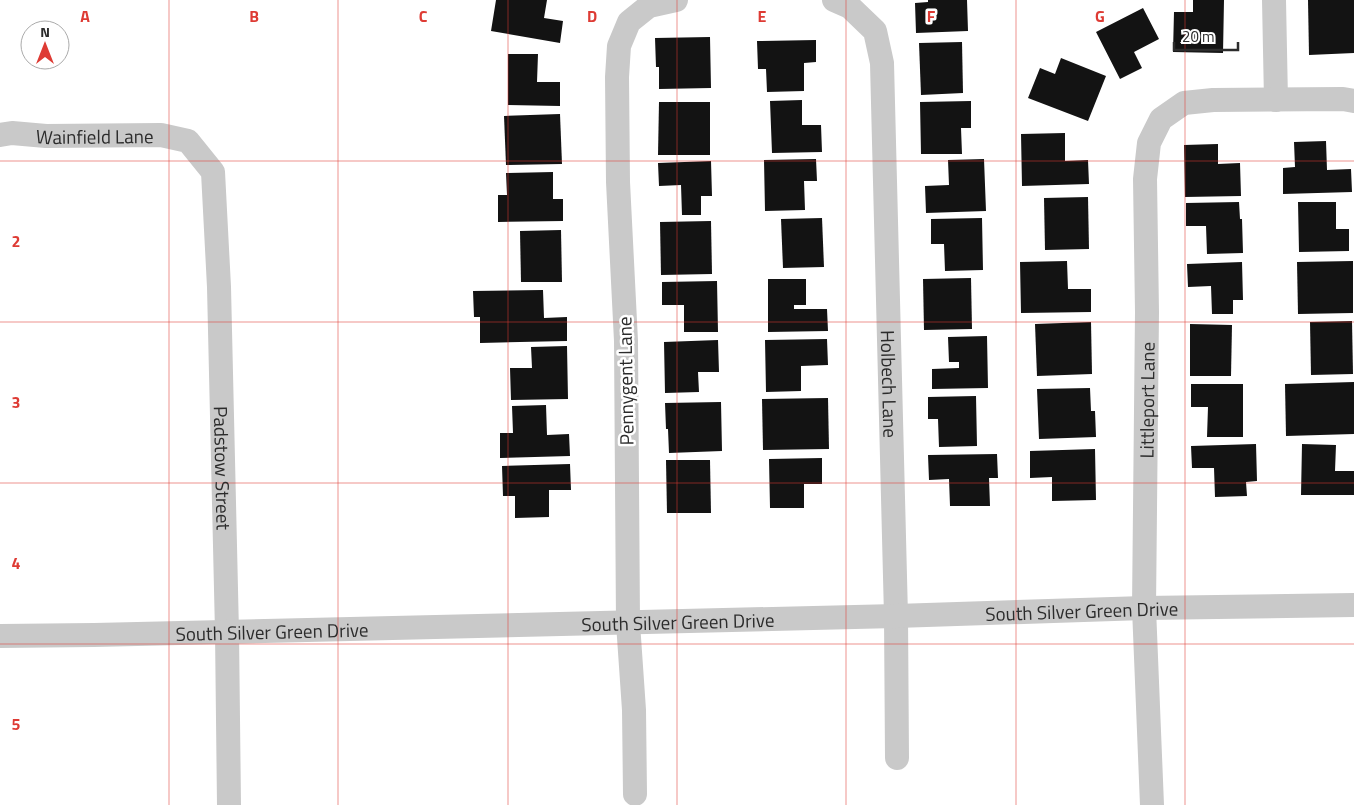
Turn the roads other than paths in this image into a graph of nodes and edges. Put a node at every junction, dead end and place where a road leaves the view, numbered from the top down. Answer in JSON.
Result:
{"nodes":[{"id":1,"x":676,"y":0,"type":"edge"},
{"id":2,"x":834,"y":0,"type":"edge"},
{"id":3,"x":1274,"y":0,"type":"edge"},
{"id":4,"x":1276,"y":100,"type":"junction"},
{"id":5,"x":1354,"y":101,"type":"edge"},
{"id":6,"x":0,"y":135,"type":"edge"},
{"id":7,"x":188,"y":141,"type":"joint"},
{"id":8,"x":1354,"y":605,"type":"edge"},
{"id":9,"x":1144,"y":608,"type":"junction"},
{"id":10,"x":896,"y":616,"type":"junction"},
{"id":11,"x":628,"y":623,"type":"junction"},
{"id":12,"x":227,"y":632,"type":"junction"},
{"id":13,"x":0,"y":636,"type":"edge"},
{"id":14,"x":897,"y":758,"type":"dead end"},
{"id":15,"x":635,"y":794,"type":"dead end"},
{"id":16,"x":229,"y":805,"type":"edge"},
{"id":17,"x":1152,"y":805,"type":"edge"}],
"edges":[{"from":1,"to":11,"type":"street","name":"Pennygent Lane"},
{"from":2,"to":10,"type":"street","name":"Holbech Lane"},
{"from":3,"to":4,"type":"street"},
{"from":4,"to":5,"type":"street","name":"Littleport Lane"},
{"from":4,"to":9,"type":"street","name":"Littleport Lane"},
{"from":6,"to":7,"type":"street","name":"Wainfield Lane"},
{"from":7,"to":12,"type":"street","name":"Padstow Street"},
{"from":8,"to":9,"type":"street","name":"South Silver Green Drive"},
{"from":9,"to":10,"type":"street","name":"South Silver Green Drive"},
{"from":9,"to":17,"type":"street","name":"Littleport Lane"},
{"from":10,"to":11,"type":"street","name":"South Silver Green Drive"},
{"from":10,"to":14,"type":"street","name":"Holbech Lane"},
{"from":11,"to":12,"type":"street","name":"South Silver Green Drive"},
{"from":11,"to":15,"type":"street","name":"Pennygent Lane"},
{"from":12,"to":13,"type":"street","name":"South Silver Green Drive"},
{"from":12,"to":16,"type":"street","name":"Padstow Street"}]}
